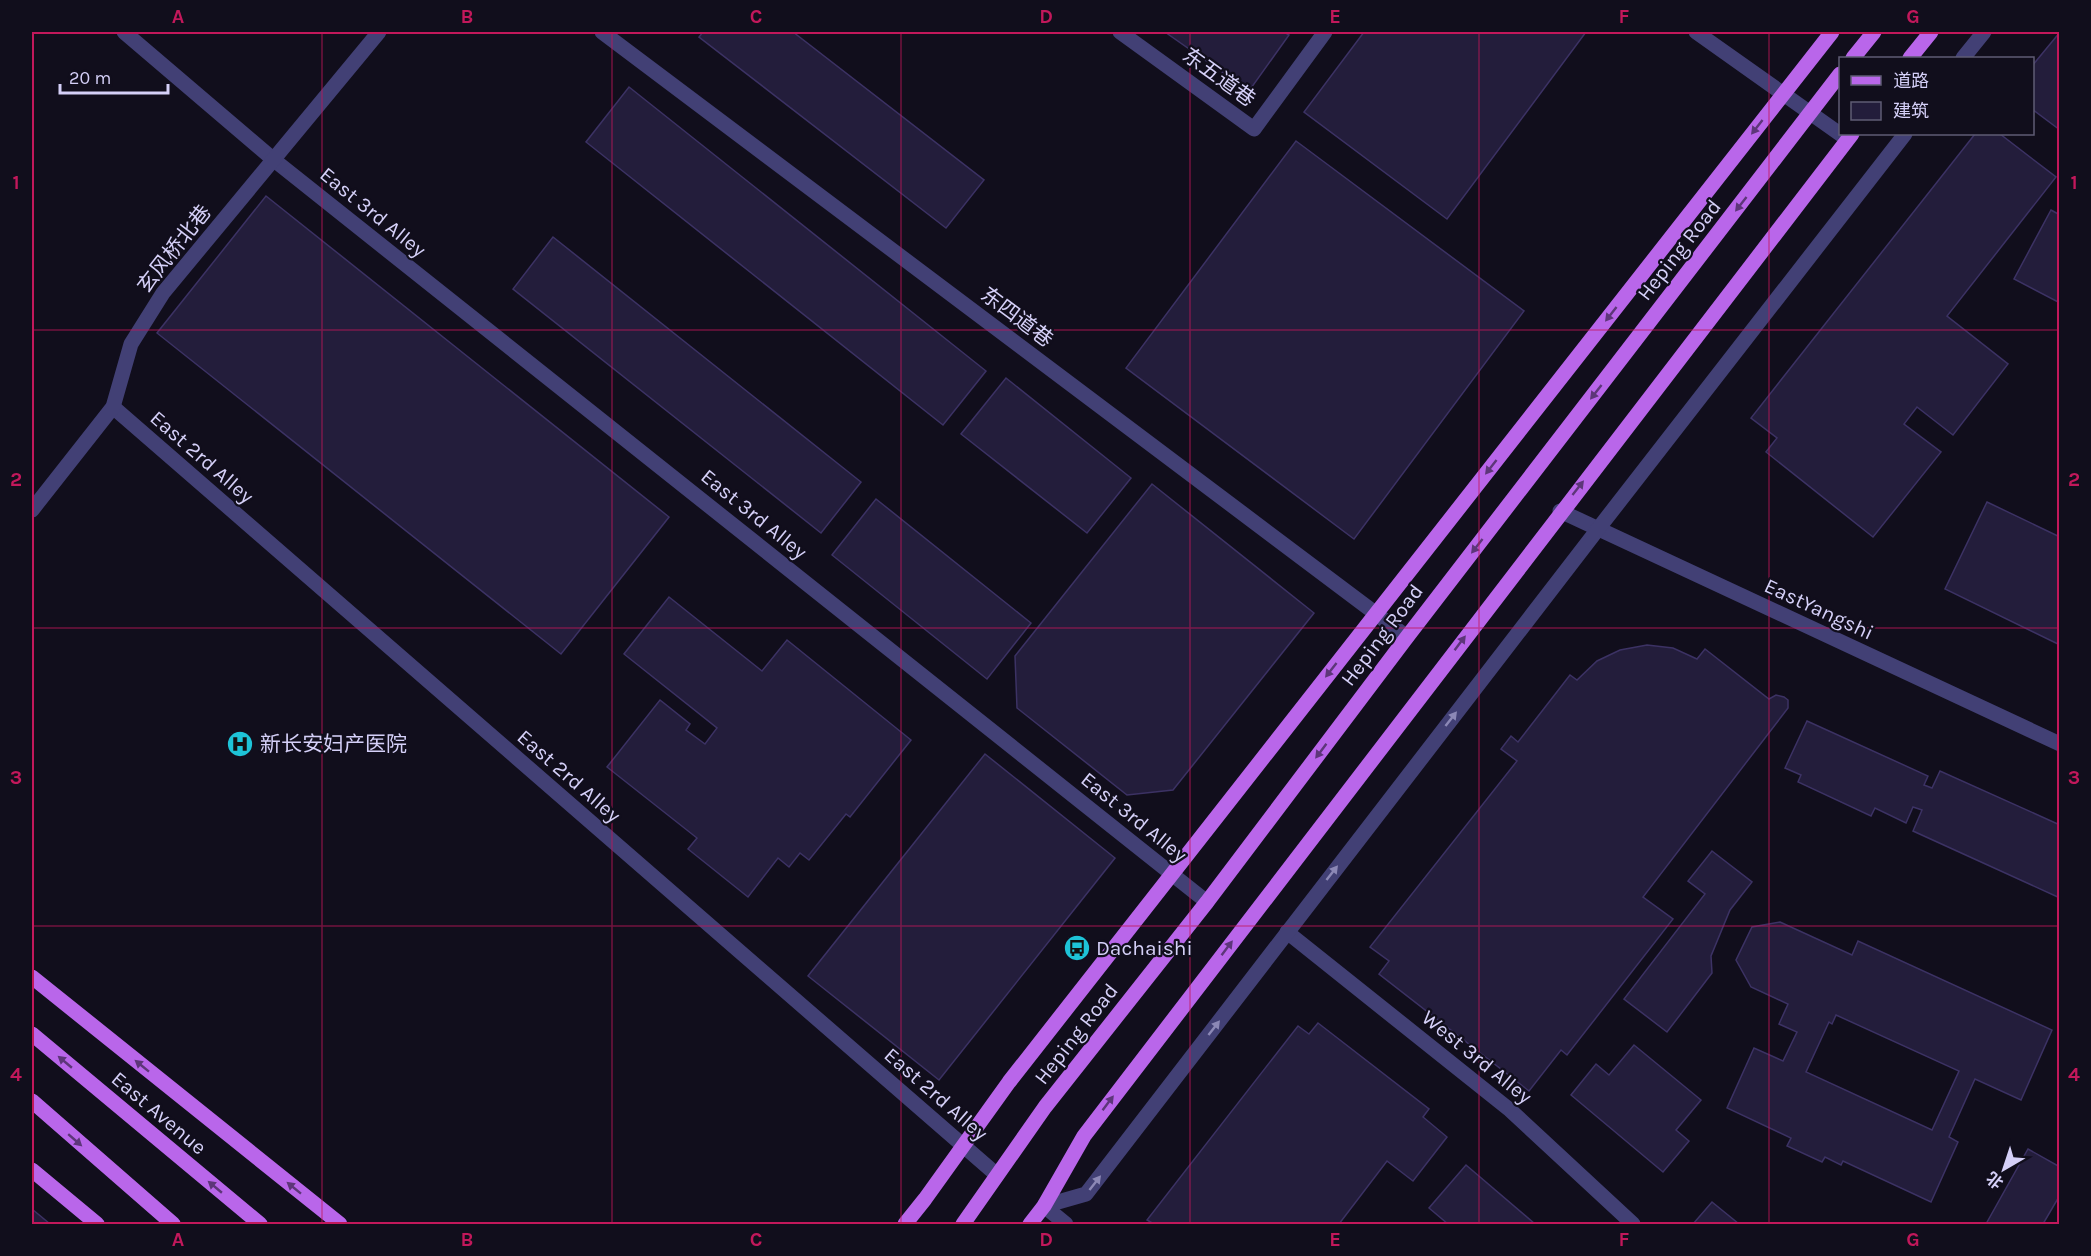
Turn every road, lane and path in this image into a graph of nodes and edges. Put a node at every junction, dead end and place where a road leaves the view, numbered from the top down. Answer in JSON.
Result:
{"nodes":[{"id":1,"x":124,"y":32,"type":"edge"},
{"id":2,"x":379,"y":32,"type":"edge"},
{"id":3,"x":602,"y":32,"type":"edge"},
{"id":4,"x":1120,"y":32,"type":"edge"},
{"id":5,"x":1325,"y":32,"type":"edge"},
{"id":6,"x":1696,"y":32,"type":"edge"},
{"id":7,"x":1832,"y":32,"type":"edge"},
{"id":8,"x":1874,"y":32,"type":"edge"},
{"id":9,"x":1931,"y":32,"type":"edge"},
{"id":10,"x":1984,"y":32,"type":"edge"},
{"id":11,"x":1854,"y":57,"type":"edge"},
{"id":12,"x":1911,"y":57,"type":"edge"},
{"id":13,"x":1964,"y":57,"type":"edge"},
{"id":14,"x":1839,"y":75,"type":"edge"},
{"id":15,"x":1783,"y":94,"type":"junction"},
{"id":16,"x":1810,"y":114,"type":"junction"},
{"id":17,"x":1839,"y":130,"type":"edge"},
{"id":18,"x":1904,"y":135,"type":"edge"},
{"id":19,"x":1849,"y":136,"type":"edge"},
{"id":20,"x":274,"y":160,"type":"junction"},
{"id":21,"x":113,"y":407,"type":"junction"},
{"id":22,"x":32,"y":510,"type":"edge"},
{"id":23,"x":1560,"y":512,"type":"junction"},
{"id":24,"x":1598,"y":529,"type":"junction"},
{"id":25,"x":1376,"y":613,"type":"junction"},
{"id":26,"x":1407,"y":637,"type":"junction"},
{"id":27,"x":2060,"y":744,"type":"edge"},
{"id":28,"x":1172,"y":874,"type":"junction"},
{"id":29,"x":1207,"y":902,"type":"junction"},
{"id":30,"x":1287,"y":933,"type":"junction"},
{"id":31,"x":32,"y":977,"type":"edge"},
{"id":32,"x":32,"y":1034,"type":"edge"},
{"id":33,"x":32,"y":1101,"type":"edge"},
{"id":34,"x":963,"y":1146,"type":"junction"},
{"id":35,"x":32,"y":1170,"type":"edge"},
{"id":36,"x":997,"y":1175,"type":"junction"},
{"id":37,"x":1044,"y":1206,"type":"junction"},
{"id":38,"x":97,"y":1224,"type":"edge"},
{"id":39,"x":173,"y":1224,"type":"edge"},
{"id":40,"x":260,"y":1224,"type":"edge"},
{"id":41,"x":340,"y":1224,"type":"edge"},
{"id":42,"x":905,"y":1224,"type":"edge"},
{"id":43,"x":963,"y":1224,"type":"edge"},
{"id":44,"x":1030,"y":1224,"type":"edge"},
{"id":45,"x":1066,"y":1224,"type":"edge"},
{"id":46,"x":1633,"y":1224,"type":"edge"}],
"edges":[{"from":1,"to":20,"type":"street","name":"East 3rd Alley"},
{"from":2,"to":20,"type":"street","name":"玄风桥北巷"},
{"from":3,"to":25,"type":"street","name":"东四道巷"},
{"from":4,"to":5,"type":"street","name":"东五道巷"},
{"from":6,"to":15,"type":"street"},
{"from":7,"to":15,"type":"main road"},
{"from":8,"to":11,"type":"main road"},
{"from":9,"to":12,"type":"main road"},
{"from":10,"to":13,"type":"street"},
{"from":14,"to":16,"type":"main road","name":"Heping Road"},
{"from":15,"to":16,"type":"street"},
{"from":15,"to":25,"type":"main road","one_way":true},
{"from":16,"to":17,"type":"street"},
{"from":16,"to":26,"type":"main road","name":"Heping Road","one_way":true},
{"from":18,"to":24,"type":"street"},
{"from":23,"to":19,"type":"main road","one_way":true},
{"from":20,"to":21,"type":"street","name":"玄风桥北巷"},
{"from":20,"to":28,"type":"street","name":"East 3rd Alley"},
{"from":21,"to":22,"type":"street","name":"玄风桥北巷"},
{"from":21,"to":34,"type":"street","name":"East 2rd Alley"},
{"from":23,"to":24,"type":"street","name":"EastYangshi"},
{"from":37,"to":23,"type":"main road","one_way":true},
{"from":24,"to":27,"type":"street","name":"EastYangshi"},
{"from":30,"to":24,"type":"street","one_way":true},
{"from":25,"to":26,"type":"street","name":"东四道巷"},
{"from":25,"to":28,"type":"main road","one_way":true},
{"from":26,"to":29,"type":"main road","name":"Heping Road","one_way":true},
{"from":28,"to":29,"type":"street","name":"East 3rd Alley"},
{"from":28,"to":34,"type":"main road"},
{"from":29,"to":36,"type":"main road","name":"Heping Road"},
{"from":37,"to":30,"type":"street","one_way":true},
{"from":30,"to":46,"type":"street","name":"West 3rd Alley"},
{"from":41,"to":31,"type":"main road","one_way":true},
{"from":40,"to":32,"type":"main road","name":"East Avenue","one_way":true},
{"from":33,"to":39,"type":"main road","one_way":true},
{"from":34,"to":36,"type":"street","name":"East 2rd Alley"},
{"from":34,"to":42,"type":"main road"},
{"from":35,"to":38,"type":"main road"},
{"from":36,"to":43,"type":"main road","name":"Heping Road"},
{"from":37,"to":44,"type":"main road"},
{"from":37,"to":45,"type":"street"}]}
